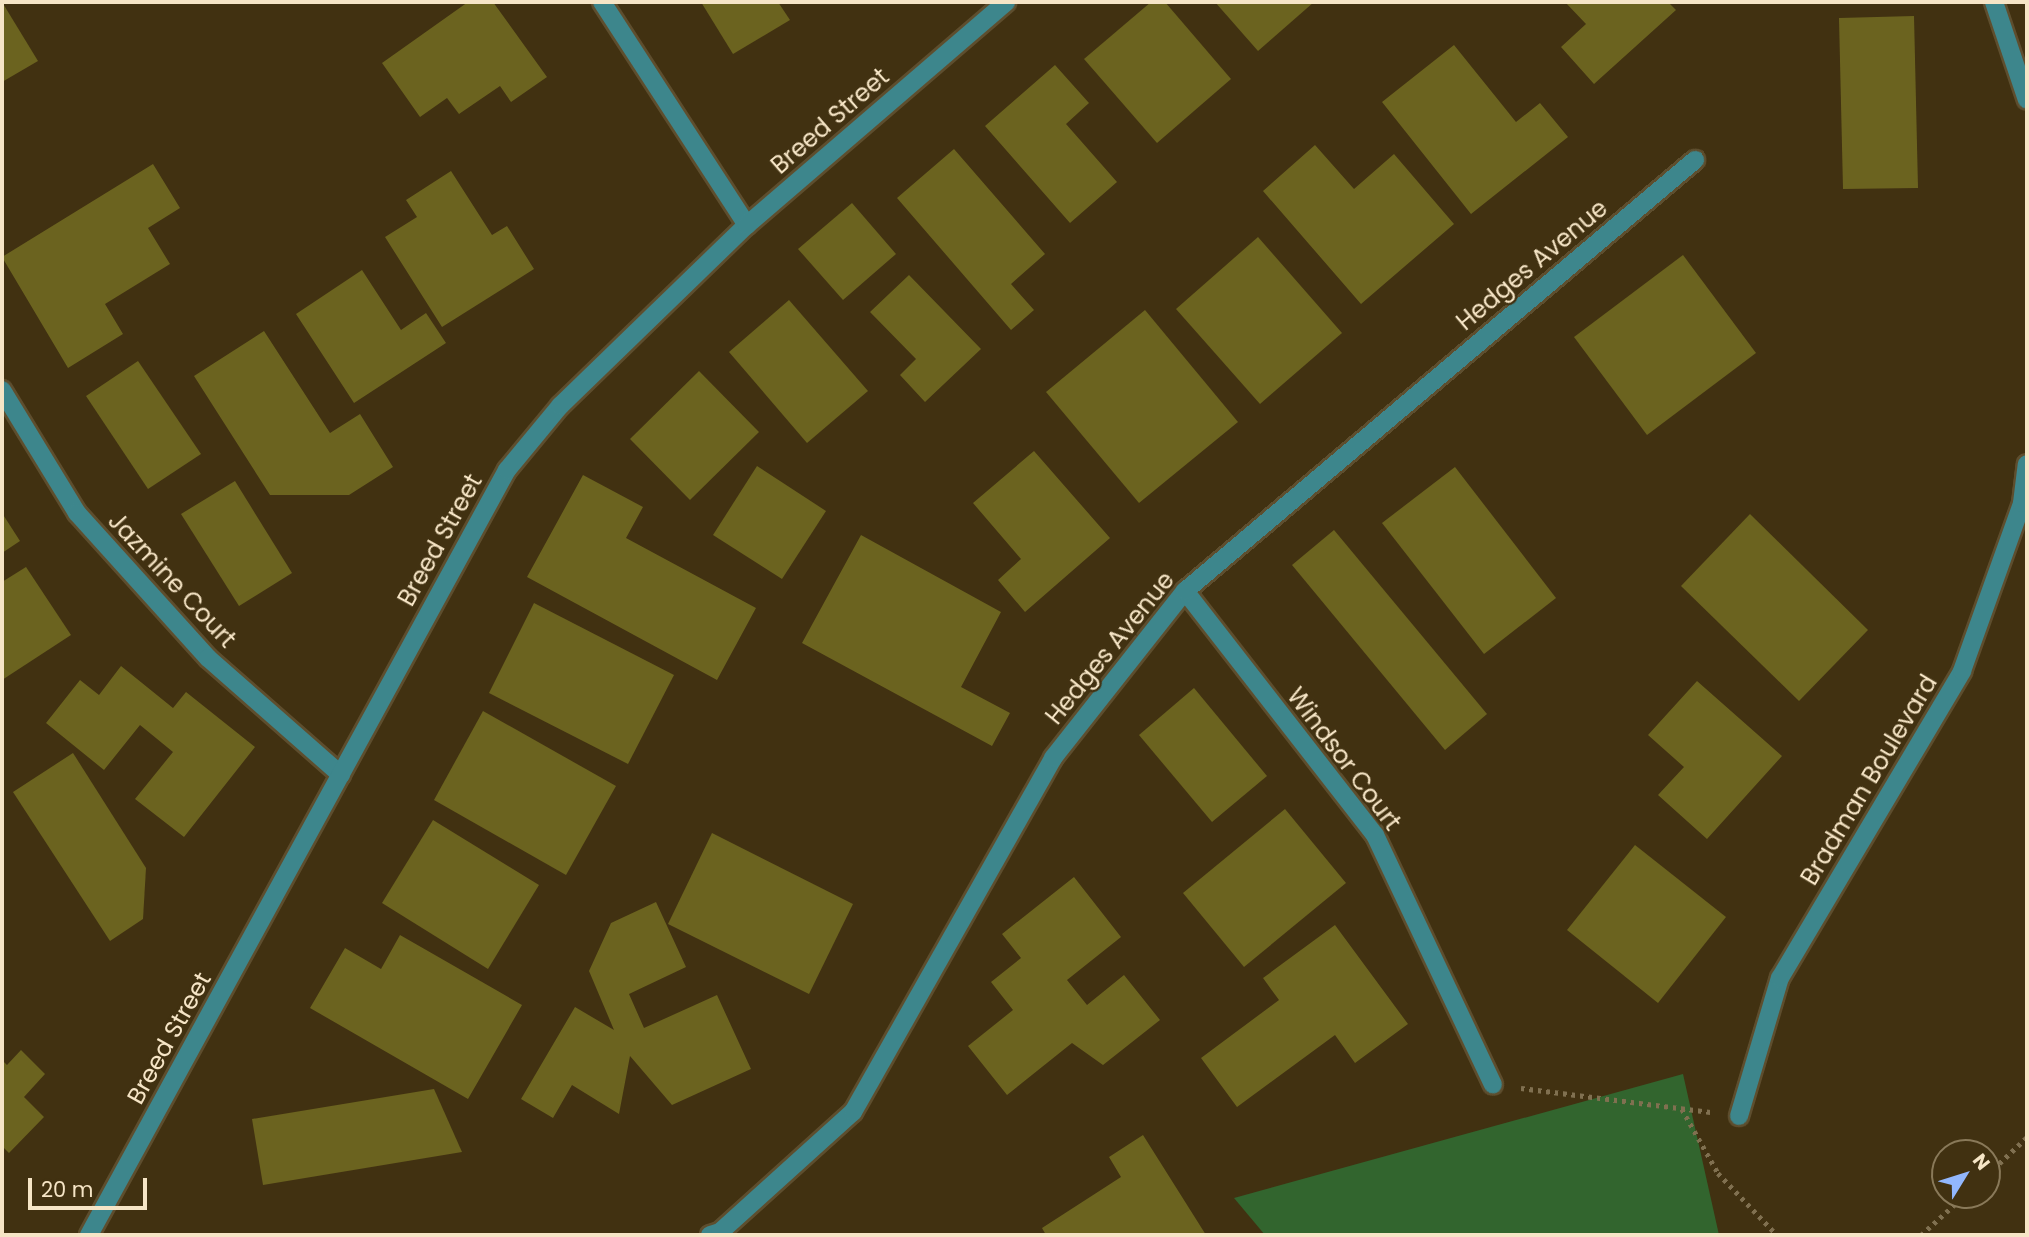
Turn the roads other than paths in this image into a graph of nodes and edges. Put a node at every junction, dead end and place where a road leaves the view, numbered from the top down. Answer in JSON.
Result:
{"nodes":[{"id":1,"x":602,"y":2,"type":"edge"},
{"id":2,"x":1006,"y":2,"type":"edge"},
{"id":3,"x":1993,"y":2,"type":"edge"},
{"id":4,"x":2027,"y":100,"type":"edge"},
{"id":5,"x":1695,"y":160,"type":"dead end"},
{"id":6,"x":747,"y":225,"type":"junction"},
{"id":7,"x":2,"y":390,"type":"edge"},
{"id":8,"x":2027,"y":464,"type":"edge"},
{"id":9,"x":1185,"y":591,"type":"junction"},
{"id":10,"x":341,"y":775,"type":"junction"},
{"id":11,"x":1493,"y":1085,"type":"road end"},
{"id":12,"x":1739,"y":1116,"type":"road end"},
{"id":13,"x":89,"y":1235,"type":"edge"},
{"id":14,"x":710,"y":1235,"type":"edge"}],
"edges":[{"from":1,"to":6,"type":"street"},
{"from":2,"to":6,"type":"street","name":"Breed Street"},
{"from":3,"to":4,"type":"street"},
{"from":5,"to":9,"type":"street","name":"Hedges Avenue"},
{"from":6,"to":10,"type":"street","name":"Breed Street"},
{"from":7,"to":10,"type":"street","name":"Jazmine Court"},
{"from":8,"to":12,"type":"street","name":"Bradman Boulevard"},
{"from":9,"to":11,"type":"street","name":"Windsor Court"},
{"from":9,"to":14,"type":"street","name":"Hedges Avenue"},
{"from":10,"to":13,"type":"street","name":"Breed Street"}]}
